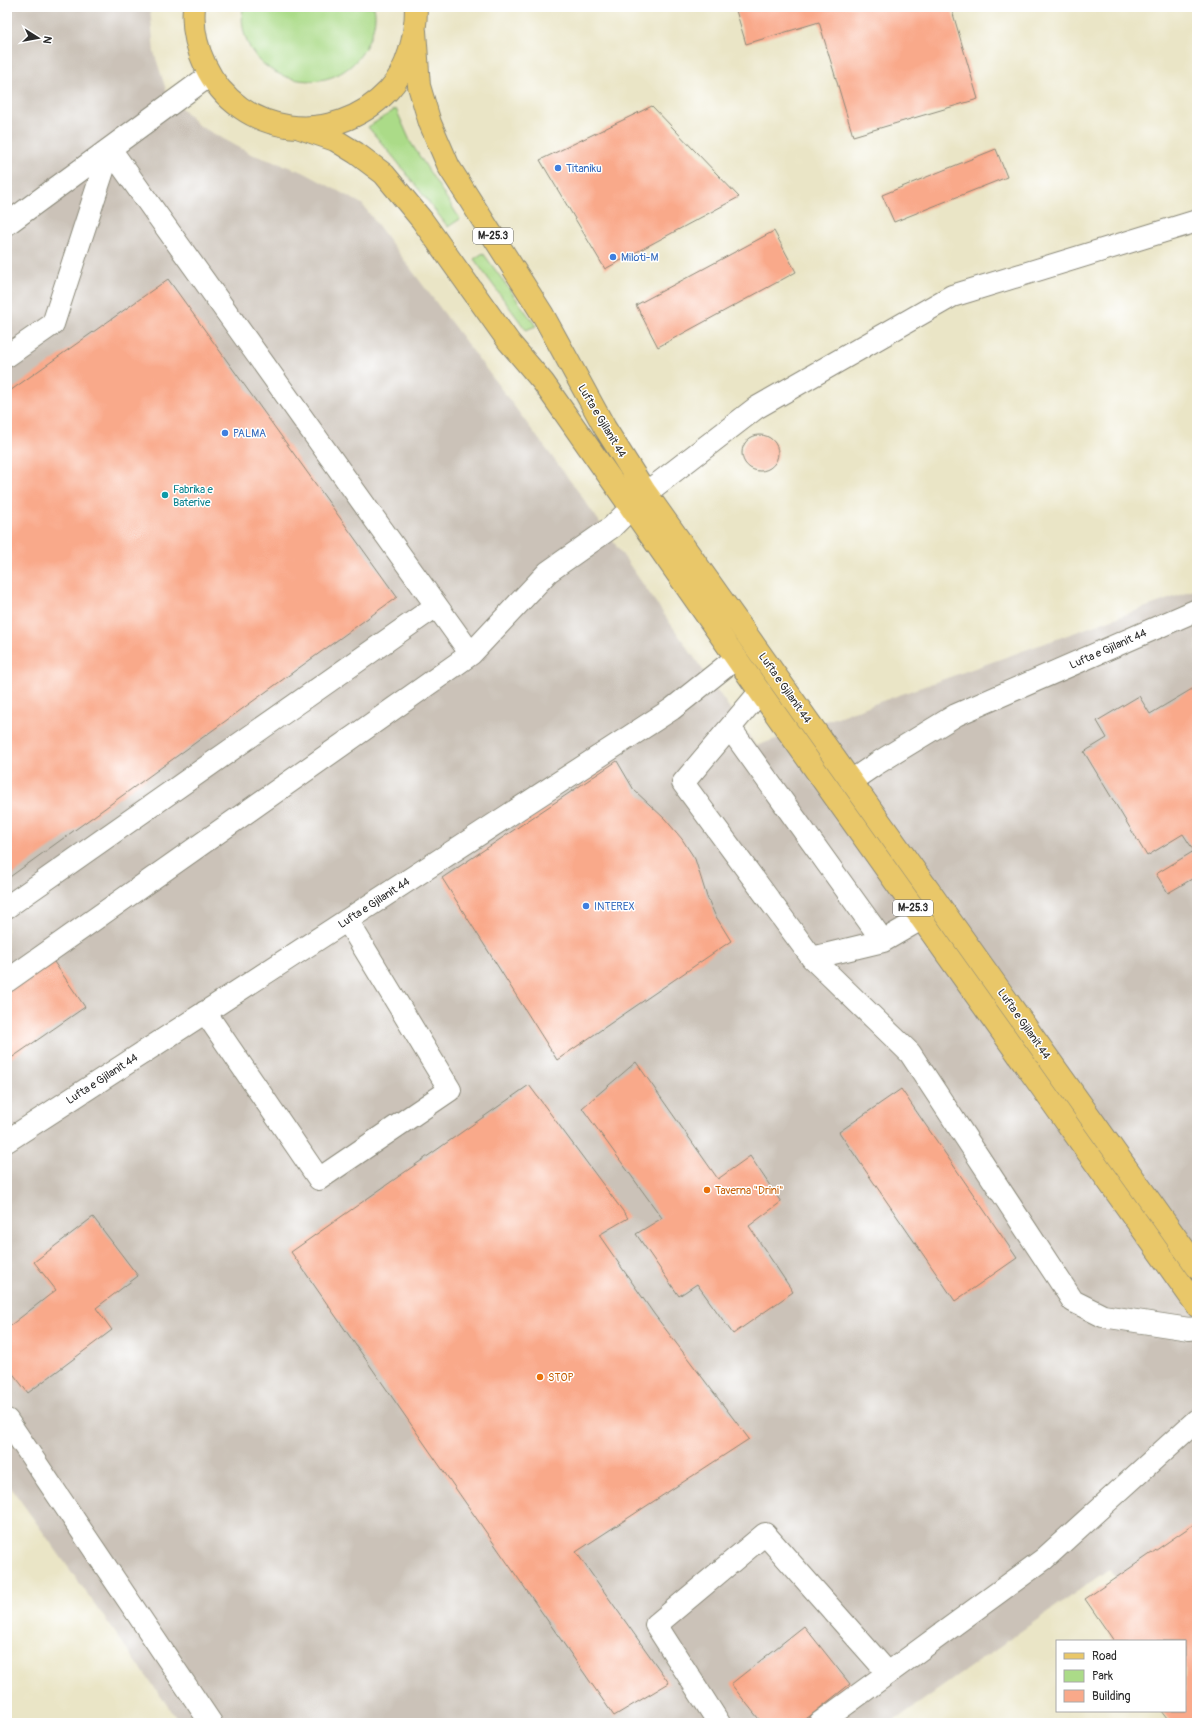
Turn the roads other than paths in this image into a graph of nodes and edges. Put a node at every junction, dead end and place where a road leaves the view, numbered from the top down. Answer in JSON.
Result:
{"nodes":[{"id":1,"x":194,"y":7,"type":"edge"},
{"id":2,"x":416,"y":7,"type":"edge"},
{"id":3,"x":415,"y":31,"type":"junction"},
{"id":4,"x":210,"y":75,"type":"junction"},
{"id":5,"x":300,"y":128,"type":"junction"},
{"id":6,"x":110,"y":149,"type":"junction"},
{"id":7,"x":1197,"y":221,"type":"edge"},
{"id":8,"x":7,"y":224,"type":"edge"},
{"id":9,"x":7,"y":356,"type":"edge"},
{"id":10,"x":639,"y":500,"type":"junction"},
{"id":11,"x":436,"y":606,"type":"junction"},
{"id":12,"x":1197,"y":610,"type":"edge"},
{"id":13,"x":471,"y":654,"type":"junction"},
{"id":14,"x":736,"y":658,"type":"junction"},
{"id":15,"x":760,"y":692,"type":"junction"},
{"id":16,"x":730,"y":728,"type":"junction"},
{"id":17,"x":852,"y":782,"type":"junction"},
{"id":18,"x":7,"y":907,"type":"edge"},
{"id":19,"x":921,"y":919,"type":"junction"},
{"id":20,"x":347,"y":920,"type":"junction"},
{"id":21,"x":882,"y":941,"type":"junction"},
{"id":22,"x":812,"y":958,"type":"junction"},
{"id":23,"x":7,"y":981,"type":"edge"},
{"id":24,"x":205,"y":1012,"type":"junction"},
{"id":25,"x":7,"y":1141,"type":"edge"},
{"id":26,"x":1197,"y":1267,"type":"edge"},
{"id":27,"x":1197,"y":1306,"type":"edge"},
{"id":28,"x":1197,"y":1328,"type":"edge"},
{"id":29,"x":7,"y":1420,"type":"edge"},
{"id":30,"x":1197,"y":1420,"type":"edge"},
{"id":31,"x":888,"y":1673,"type":"junction"},
{"id":32,"x":211,"y":1723,"type":"edge"},
{"id":33,"x":719,"y":1723,"type":"edge"},
{"id":34,"x":820,"y":1723,"type":"edge"}],
"edges":[{"from":1,"to":4,"type":"main road","number":"M-25.3"},
{"from":2,"to":3,"type":"main road","number":"M-25.3"},
{"from":3,"to":5,"type":"main road","number":"M-25.3"},
{"from":3,"to":10,"type":"main road","name":"Lufta e Gjilanit 44","number":"M-25.3"},
{"from":4,"to":5,"type":"main road","number":"M-25.3"},
{"from":4,"to":6,"type":"street"},
{"from":5,"to":10,"type":"main road","number":"M-25.3"},
{"from":6,"to":8,"type":"street"},
{"from":6,"to":9,"type":"street"},
{"from":6,"to":11,"type":"street"},
{"from":7,"to":10,"type":"street"},
{"from":10,"to":13,"type":"street"},
{"from":10,"to":14,"type":"main road","number":"M-25.3"},
{"from":10,"to":17,"type":"main road","name":"Lufta e Gjilanit 44","number":"M-25.3"},
{"from":11,"to":13,"type":"street"},
{"from":11,"to":18,"type":"street"},
{"from":12,"to":17,"type":"street","name":"Lufta e Gjilanit 44"},
{"from":13,"to":23,"type":"street"},
{"from":14,"to":15,"type":"main road","number":"M-25.3"},
{"from":14,"to":20,"type":"street","name":"Lufta e Gjilanit 44"},
{"from":15,"to":16,"type":"street"},
{"from":15,"to":19,"type":"main road","number":"M-25.3"},
{"from":16,"to":21,"type":"street"},
{"from":16,"to":22,"type":"street"},
{"from":17,"to":26,"type":"main road","name":"Lufta e Gjilanit 44","number":"M-25.3"},
{"from":19,"to":21,"type":"street"},
{"from":19,"to":27,"type":"main road","number":"M-25.3"},
{"from":20,"to":24,"type":"street","name":"Lufta e Gjilanit 44"},
{"from":20,"to":24,"type":"street"},
{"from":21,"to":22,"type":"street"},
{"from":22,"to":28,"type":"street"},
{"from":24,"to":25,"type":"street","name":"Lufta e Gjilanit 44"},
{"from":29,"to":32,"type":"street"},
{"from":30,"to":31,"type":"street"},
{"from":31,"to":33,"type":"street"},
{"from":31,"to":34,"type":"street"}]}
